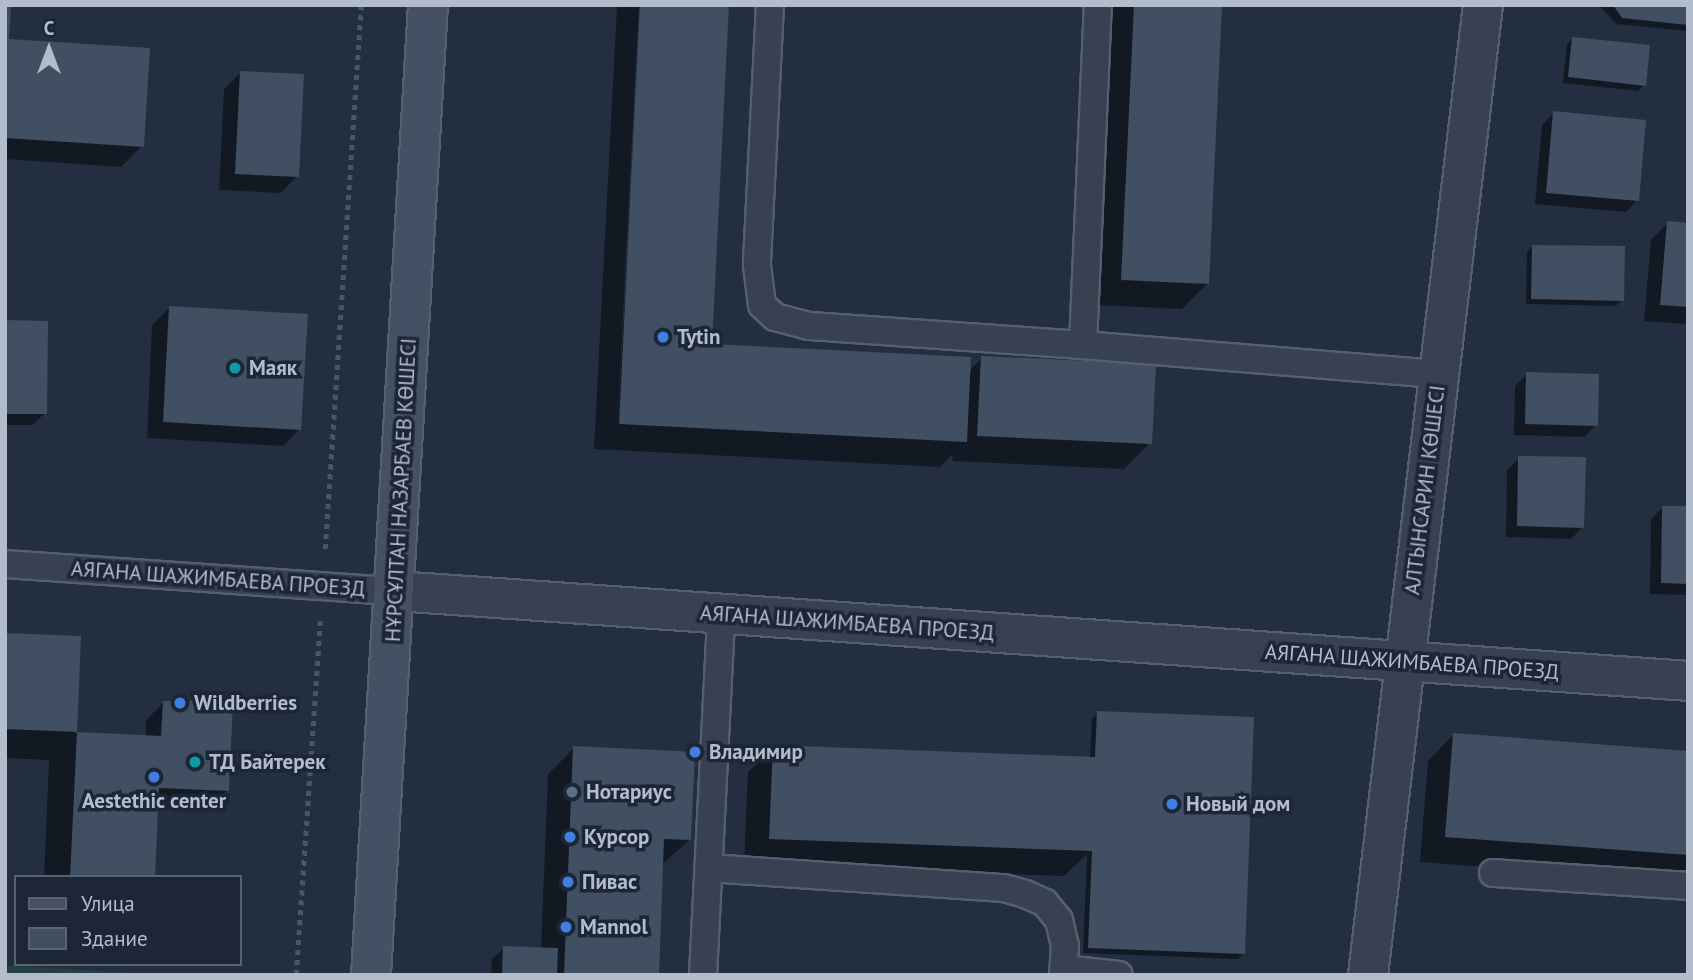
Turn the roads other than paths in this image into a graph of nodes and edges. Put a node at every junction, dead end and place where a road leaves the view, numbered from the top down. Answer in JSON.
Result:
{"nodes":[{"id":1,"x":428,"y":5,"type":"edge"},
{"id":2,"x":770,"y":5,"type":"edge"},
{"id":3,"x":1098,"y":5,"type":"edge"},
{"id":4,"x":1483,"y":5,"type":"edge"},
{"id":5,"x":1083,"y":345,"type":"junction"},
{"id":6,"x":1439,"y":374,"type":"junction"},
{"id":7,"x":5,"y":564,"type":"edge"},
{"id":8,"x":396,"y":592,"type":"junction"},
{"id":9,"x":721,"y":614,"type":"junction"},
{"id":10,"x":1405,"y":662,"type":"junction"},
{"id":11,"x":1688,"y":681,"type":"edge"},
{"id":12,"x":709,"y":868,"type":"junction"},
{"id":13,"x":1493,"y":873,"type":"dead end"},
{"id":14,"x":1688,"y":886,"type":"edge"},
{"id":15,"x":1064,"y":972,"type":"edge"},
{"id":16,"x":371,"y":975,"type":"edge"},
{"id":17,"x":703,"y":975,"type":"edge"},
{"id":18,"x":1119,"y":975,"type":"edge"},
{"id":19,"x":1368,"y":975,"type":"edge"}],
"edges":[{"from":1,"to":8,"type":"main road","name":"НҰРСҰЛТАН НАЗАРБАЕВ КӨШЕСІ"},
{"from":2,"to":5,"type":"lane"},
{"from":3,"to":5,"type":"lane"},
{"from":4,"to":6,"type":"street","name":"АЛТЫНСАРИН КӨШЕСІ"},
{"from":5,"to":6,"type":"lane"},
{"from":6,"to":10,"type":"street","name":"АЛТЫНСАРИН КӨШЕСІ"},
{"from":7,"to":8,"type":"lane","name":"АЯГАНА ШАЖИМБАЕВА ПРОЕЗД"},
{"from":8,"to":9,"type":"street","name":"АЯГАНА ШАЖИМБАЕВА ПРОЕЗД"},
{"from":8,"to":16,"type":"main road","name":"НҰРСҰЛТАН НАЗАРБАЕВ КӨШЕСІ"},
{"from":9,"to":10,"type":"street","name":"АЯГАНА ШАЖИМБАЕВА ПРОЕЗД"},
{"from":9,"to":12,"type":"lane"},
{"from":10,"to":11,"type":"street","name":"АЯГАНА ШАЖИМБАЕВА ПРОЕЗД"},
{"from":10,"to":19,"type":"street","name":"АЛТЫНСАРИН КӨШЕСІ"},
{"from":12,"to":15,"type":"lane"},
{"from":12,"to":17,"type":"lane"},
{"from":13,"to":14,"type":"lane"},
{"from":15,"to":18,"type":"lane"}]}
